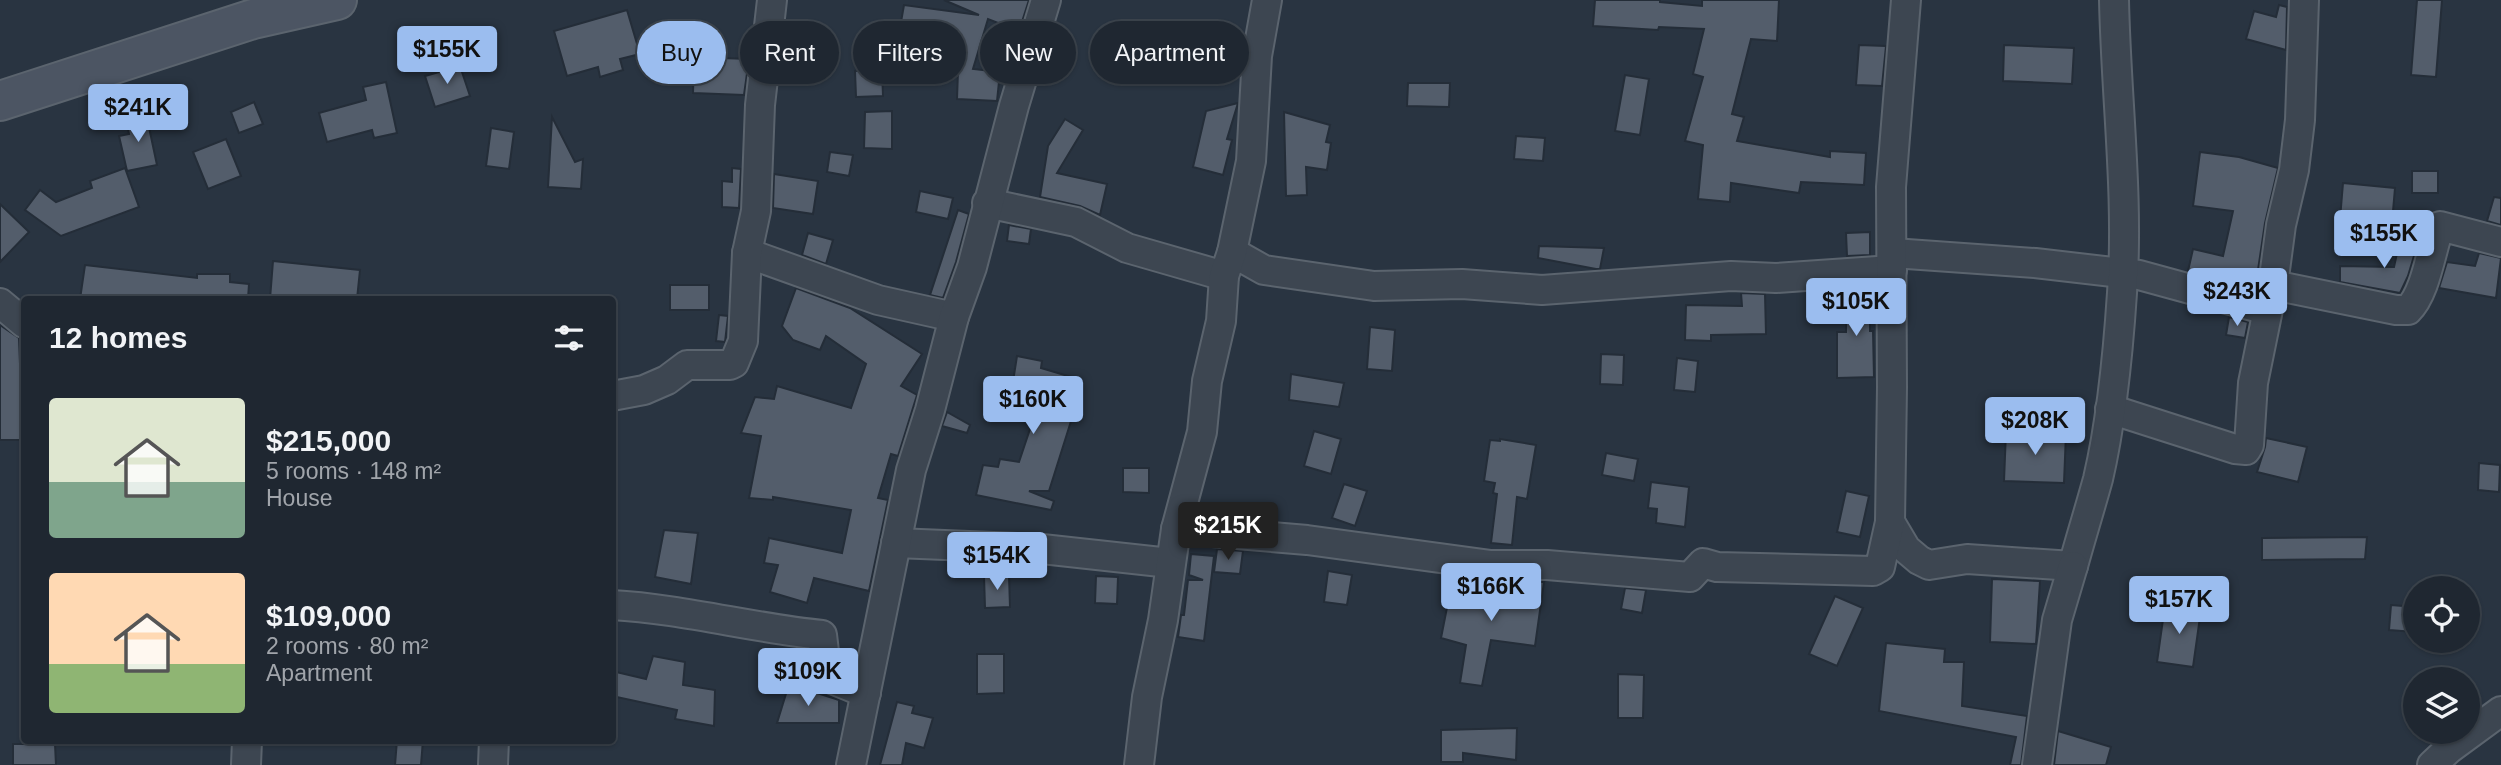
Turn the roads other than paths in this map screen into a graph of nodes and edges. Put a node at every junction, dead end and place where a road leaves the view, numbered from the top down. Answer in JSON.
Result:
{"nodes":[{"id":1,"x":337,"y":0,"type":"edge"},
{"id":2,"x":772,"y":0,"type":"edge"},
{"id":3,"x":1046,"y":0,"type":"edge"},
{"id":4,"x":1267,"y":0,"type":"edge"},
{"id":5,"x":1906,"y":0,"type":"edge"},
{"id":6,"x":2114,"y":0,"type":"edge"},
{"id":7,"x":2304,"y":0,"type":"edge"},
{"id":8,"x":0,"y":101,"type":"edge"},
{"id":9,"x":988,"y":203,"type":"junction"},
{"id":10,"x":2501,"y":242,"type":"edge"},
{"id":11,"x":747,"y":253,"type":"junction"},
{"id":12,"x":1892,"y":261,"type":"junction"},
{"id":13,"x":1228,"y":264,"type":"junction"},
{"id":14,"x":2122,"y":274,"type":"junction"},
{"id":15,"x":2270,"y":298,"type":"junction"},
{"id":16,"x":0,"y":303,"type":"edge"},
{"id":17,"x":954,"y":317,"type":"junction"},
{"id":18,"x":21,"y":320,"type":"edge"},
{"id":19,"x":616,"y":395,"type":"edge"},
{"id":20,"x":2110,"y":409,"type":"junction"},
{"id":21,"x":1890,"y":522,"type":"junction"},
{"id":22,"x":1176,"y":529,"type":"junction"},
{"id":23,"x":897,"y":543,"type":"junction"},
{"id":24,"x":1170,"y":563,"type":"junction"},
{"id":25,"x":2073,"y":566,"type":"junction"},
{"id":26,"x":616,"y":605,"type":"edge"},
{"id":27,"x":866,"y":693,"type":"junction"},
{"id":28,"x":2501,"y":711,"type":"edge"},
{"id":29,"x":247,"y":744,"type":"edge"},
{"id":30,"x":494,"y":744,"type":"edge"},
{"id":31,"x":246,"y":765,"type":"edge"},
{"id":32,"x":494,"y":765,"type":"edge"},
{"id":33,"x":851,"y":765,"type":"edge"},
{"id":34,"x":1139,"y":765,"type":"edge"},
{"id":35,"x":2037,"y":765,"type":"edge"},
{"id":36,"x":2432,"y":765,"type":"edge"}],
"edges":[{"from":1,"to":8,"type":"street"},
{"from":2,"to":11,"type":"street"},
{"from":3,"to":9,"type":"street"},
{"from":4,"to":13,"type":"street"},
{"from":5,"to":12,"type":"street"},
{"from":6,"to":14,"type":"street"},
{"from":7,"to":15,"type":"street"},
{"from":9,"to":13,"type":"street"},
{"from":9,"to":17,"type":"street"},
{"from":10,"to":15,"type":"street"},
{"from":11,"to":17,"type":"street"},
{"from":11,"to":19,"type":"street"},
{"from":12,"to":13,"type":"street"},
{"from":12,"to":14,"type":"street"},
{"from":12,"to":21,"type":"street"},
{"from":13,"to":22,"type":"street"},
{"from":14,"to":15,"type":"street"},
{"from":14,"to":20,"type":"street"},
{"from":15,"to":20,"type":"street"},
{"from":16,"to":18,"type":"street"},
{"from":17,"to":23,"type":"street"},
{"from":20,"to":25,"type":"street"},
{"from":21,"to":22,"type":"street"},
{"from":21,"to":25,"type":"street"},
{"from":22,"to":24,"type":"street"},
{"from":23,"to":24,"type":"street"},
{"from":23,"to":27,"type":"street"},
{"from":24,"to":34,"type":"street"},
{"from":25,"to":35,"type":"street"},
{"from":26,"to":27,"type":"street"},
{"from":27,"to":33,"type":"street"},
{"from":28,"to":36,"type":"street"},
{"from":29,"to":31,"type":"street"},
{"from":30,"to":32,"type":"street"}]}
